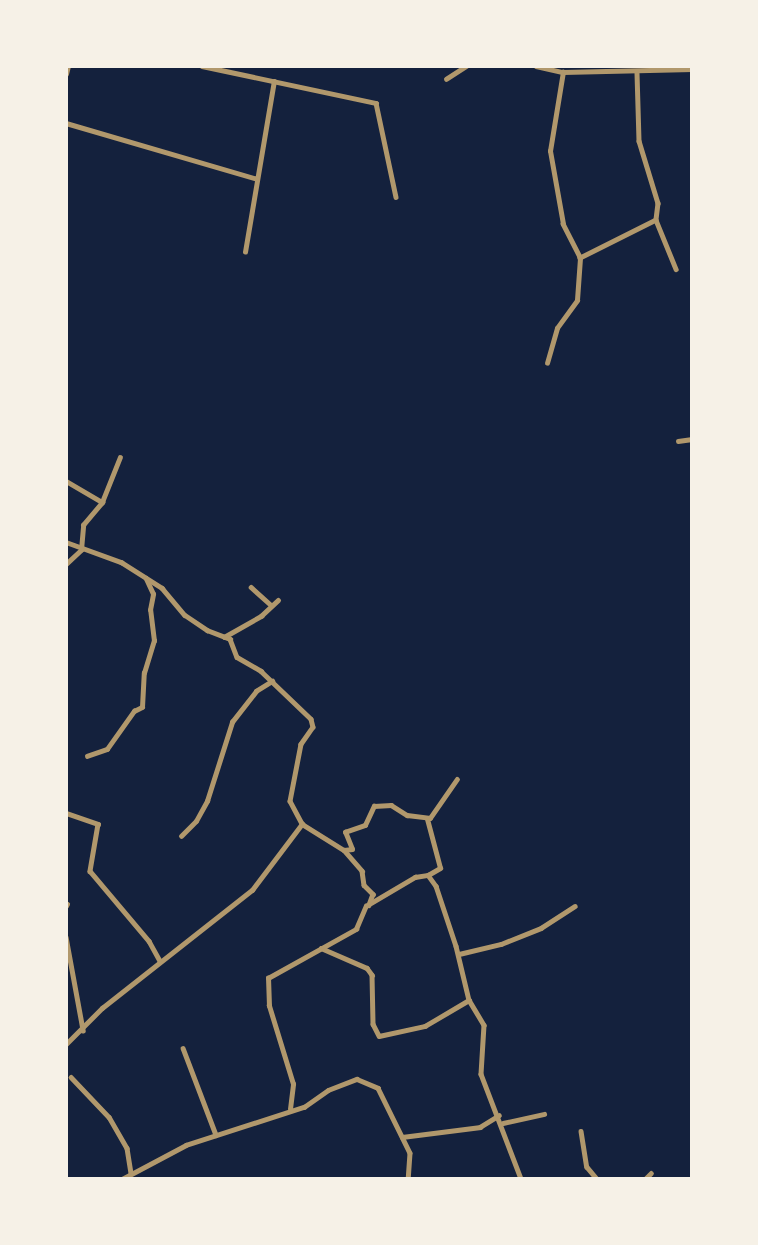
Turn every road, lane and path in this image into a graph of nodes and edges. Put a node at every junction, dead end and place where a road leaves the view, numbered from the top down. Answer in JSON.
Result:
{"nodes":[{"id":1,"x":68,"y":66,"type":"edge"},
{"id":2,"x":202,"y":66,"type":"edge"},
{"id":3,"x":466,"y":66,"type":"edge"},
{"id":4,"x":536,"y":66,"type":"edge"},
{"id":5,"x":692,"y":69,"type":"edge"},
{"id":6,"x":563,"y":72,"type":"junction"},
{"id":7,"x":637,"y":73,"type":"junction"},
{"id":8,"x":66,"y":74,"type":"edge"},
{"id":9,"x":446,"y":79,"type":"dead end"},
{"id":10,"x":274,"y":81,"type":"junction"},
{"id":11,"x":66,"y":123,"type":"edge"},
{"id":12,"x":257,"y":179,"type":"junction"},
{"id":13,"x":396,"y":197,"type":"dead end"},
{"id":14,"x":656,"y":220,"type":"junction"},
{"id":15,"x":245,"y":252,"type":"dead end"},
{"id":16,"x":580,"y":258,"type":"junction"},
{"id":17,"x":676,"y":268,"type":"dead end"},
{"id":18,"x":547,"y":363,"type":"dead end"},
{"id":19,"x":692,"y":439,"type":"edge"},
{"id":20,"x":678,"y":441,"type":"dead end"},
{"id":21,"x":120,"y":457,"type":"dead end"},
{"id":22,"x":66,"y":481,"type":"edge"},
{"id":23,"x":102,"y":502,"type":"junction"},
{"id":24,"x":66,"y":542,"type":"edge"},
{"id":25,"x":81,"y":550,"type":"junction"},
{"id":26,"x":66,"y":564,"type":"edge"},
{"id":27,"x":146,"y":579,"type":"junction"},
{"id":28,"x":251,"y":587,"type":"dead end"},
{"id":29,"x":162,"y":588,"type":"junction"},
{"id":30,"x":153,"y":594,"type":"junction"},
{"id":31,"x":278,"y":600,"type":"dead end"},
{"id":32,"x":270,"y":604,"type":"junction"},
{"id":33,"x":224,"y":637,"type":"junction"},
{"id":34,"x":272,"y":681,"type":"junction"},
{"id":35,"x":87,"y":756,"type":"dead end"},
{"id":36,"x":457,"y":779,"type":"dead end"},
{"id":37,"x":66,"y":813,"type":"edge"},
{"id":38,"x":427,"y":819,"type":"junction"},
{"id":39,"x":302,"y":824,"type":"junction"},
{"id":40,"x":181,"y":836,"type":"dead end"},
{"id":41,"x":344,"y":850,"type":"junction"},
{"id":42,"x":428,"y":875,"type":"junction"},
{"id":43,"x":369,"y":905,"type":"junction"},
{"id":44,"x":574,"y":906,"type":"dead end"},
{"id":45,"x":66,"y":936,"type":"edge"},
{"id":46,"x":321,"y":948,"type":"junction"},
{"id":47,"x":459,"y":954,"type":"junction"},
{"id":48,"x":160,"y":961,"type":"junction"},
{"id":49,"x":469,"y":1000,"type":"junction"},
{"id":50,"x":83,"y":1030,"type":"junction"},
{"id":51,"x":66,"y":1044,"type":"edge"},
{"id":52,"x":183,"y":1048,"type":"dead end"},
{"id":53,"x":71,"y":1077,"type":"dead end"},
{"id":54,"x":290,"y":1109,"type":"junction"},
{"id":55,"x":544,"y":1114,"type":"dead end"},
{"id":56,"x":499,"y":1116,"type":"junction"},
{"id":57,"x":503,"y":1123,"type":"junction"},
{"id":58,"x":580,"y":1131,"type":"dead end"},
{"id":59,"x":216,"y":1135,"type":"junction"},
{"id":60,"x":402,"y":1137,"type":"junction"},
{"id":61,"x":131,"y":1173,"type":"junction"},
{"id":62,"x":651,"y":1173,"type":"dead end"},
{"id":63,"x":122,"y":1179,"type":"edge"},
{"id":64,"x":408,"y":1179,"type":"edge"},
{"id":65,"x":521,"y":1179,"type":"edge"},
{"id":66,"x":597,"y":1179,"type":"edge"},
{"id":67,"x":645,"y":1179,"type":"edge"}],
"edges":[{"from":1,"to":8,"type":"street"},
{"from":2,"to":10,"type":"street"},
{"from":3,"to":9,"type":"street"},
{"from":4,"to":6,"type":"street"},
{"from":5,"to":7,"type":"street"},
{"from":6,"to":7,"type":"street"},
{"from":6,"to":16,"type":"street"},
{"from":7,"to":14,"type":"street"},
{"from":10,"to":12,"type":"street"},
{"from":10,"to":13,"type":"street"},
{"from":11,"to":12,"type":"street"},
{"from":12,"to":15,"type":"street"},
{"from":14,"to":16,"type":"street"},
{"from":14,"to":17,"type":"street"},
{"from":16,"to":18,"type":"street"},
{"from":19,"to":20,"type":"street"},
{"from":21,"to":23,"type":"street"},
{"from":22,"to":23,"type":"street"},
{"from":23,"to":25,"type":"street"},
{"from":24,"to":25,"type":"street"},
{"from":25,"to":26,"type":"street"},
{"from":25,"to":27,"type":"street"},
{"from":27,"to":29,"type":"street"},
{"from":27,"to":30,"type":"street"},
{"from":28,"to":32,"type":"street"},
{"from":29,"to":30,"type":"street"},
{"from":29,"to":33,"type":"street"},
{"from":30,"to":35,"type":"street"},
{"from":31,"to":32,"type":"street"},
{"from":32,"to":33,"type":"street"},
{"from":33,"to":34,"type":"street"},
{"from":34,"to":39,"type":"street"},
{"from":34,"to":40,"type":"street"},
{"from":36,"to":38,"type":"street"},
{"from":37,"to":48,"type":"street"},
{"from":38,"to":41,"type":"street"},
{"from":38,"to":42,"type":"street"},
{"from":39,"to":41,"type":"street"},
{"from":39,"to":48,"type":"street"},
{"from":41,"to":43,"type":"street"},
{"from":42,"to":43,"type":"street"},
{"from":42,"to":47,"type":"street"},
{"from":43,"to":46,"type":"street"},
{"from":44,"to":47,"type":"street"},
{"from":45,"to":50,"type":"street"},
{"from":46,"to":49,"type":"street"},
{"from":46,"to":54,"type":"street"},
{"from":47,"to":49,"type":"street"},
{"from":48,"to":50,"type":"street"},
{"from":49,"to":56,"type":"street"},
{"from":50,"to":51,"type":"street"},
{"from":52,"to":59,"type":"street"},
{"from":53,"to":61,"type":"street"},
{"from":54,"to":59,"type":"street"},
{"from":54,"to":60,"type":"street"},
{"from":55,"to":57,"type":"street"},
{"from":56,"to":57,"type":"street"},
{"from":56,"to":60,"type":"street"},
{"from":57,"to":65,"type":"street"},
{"from":58,"to":66,"type":"street"},
{"from":59,"to":61,"type":"street"},
{"from":60,"to":64,"type":"street"},
{"from":61,"to":63,"type":"street"},
{"from":62,"to":67,"type":"street"}]}
